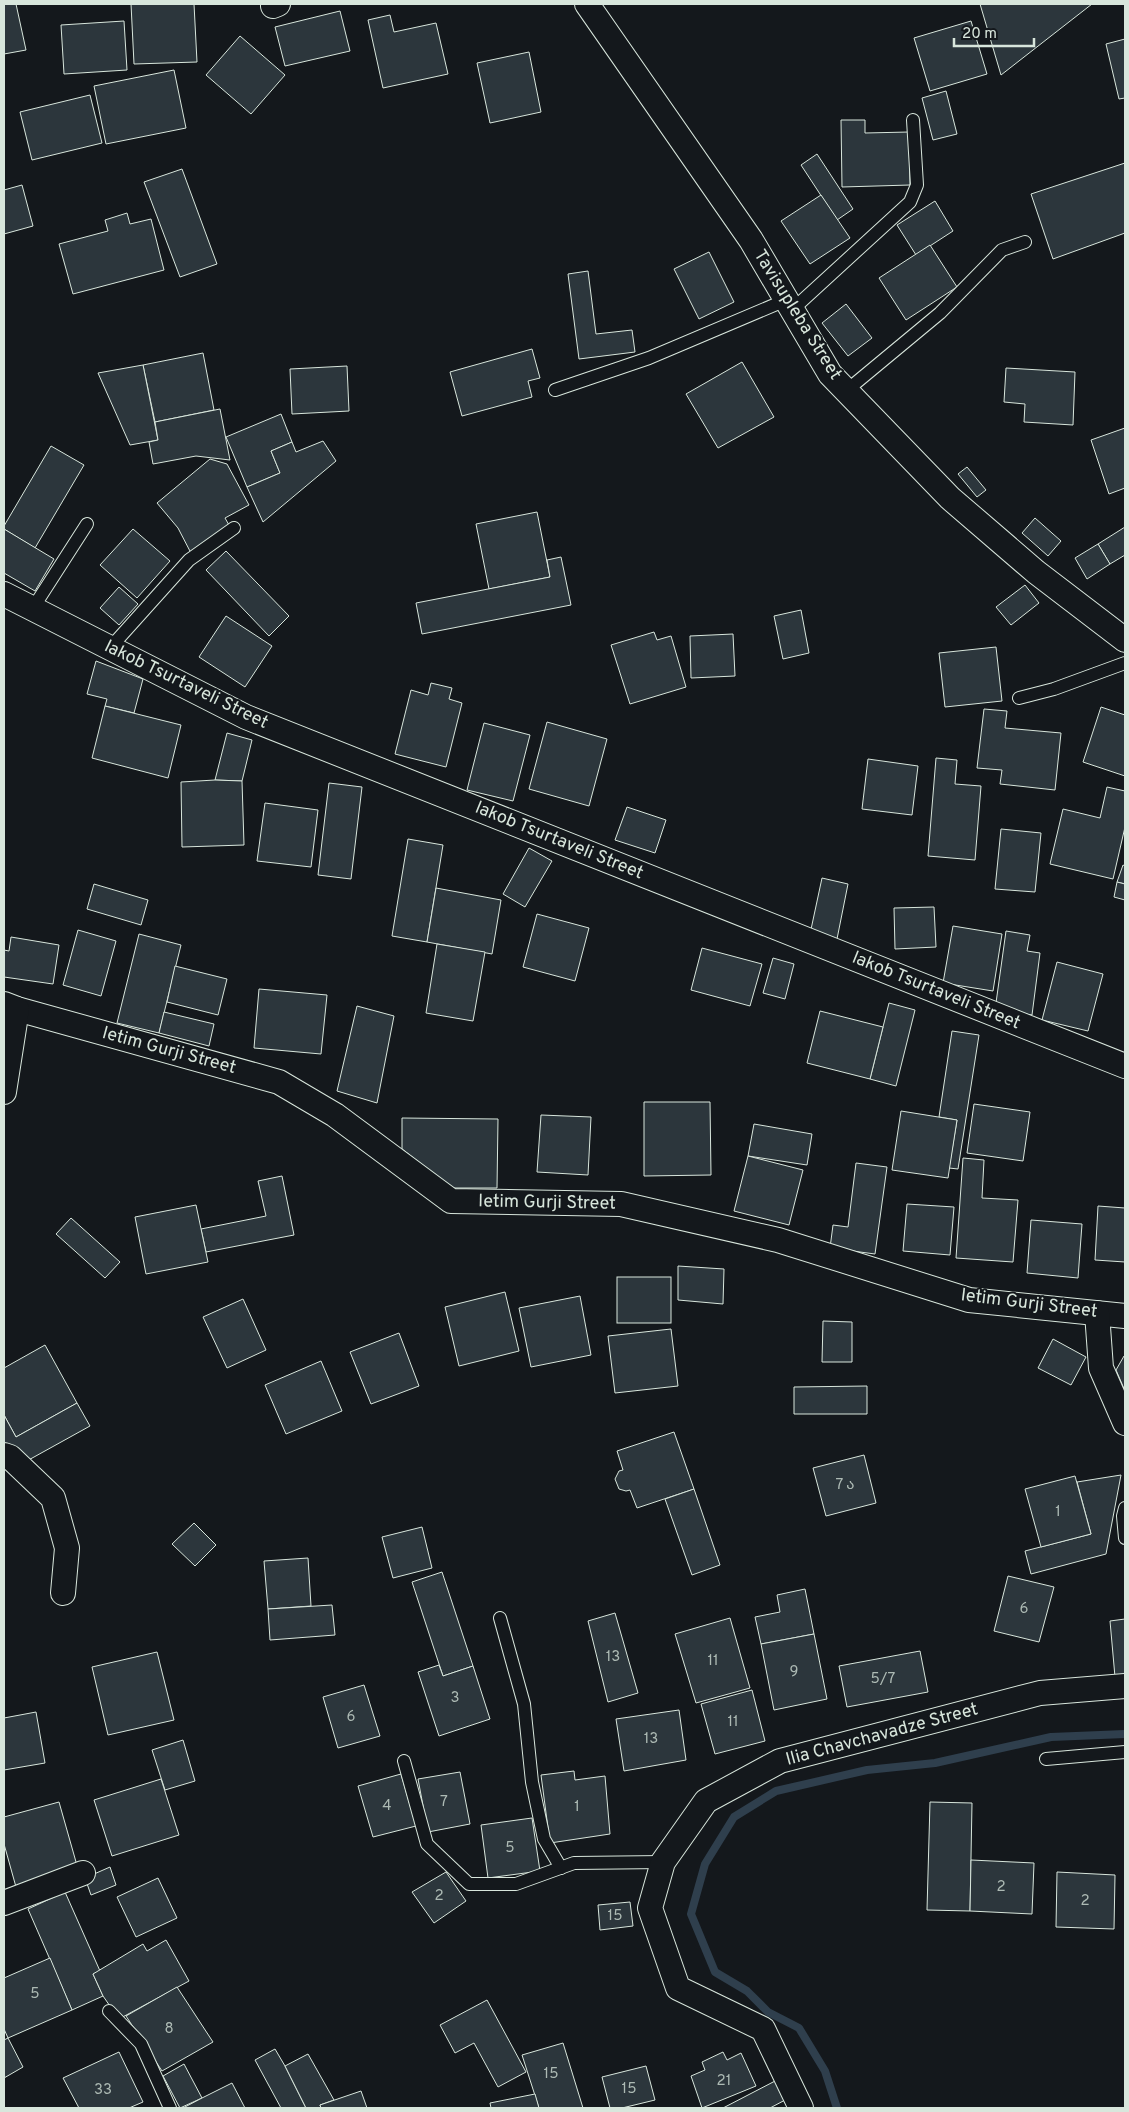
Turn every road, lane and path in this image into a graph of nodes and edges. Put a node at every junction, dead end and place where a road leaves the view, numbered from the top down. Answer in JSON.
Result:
{"nodes":[{"id":1,"x":587,"y":4,"type":"edge"},
{"id":2,"x":913,"y":120,"type":"dead end"},
{"id":3,"x":1025,"y":242,"type":"dead end"},
{"id":4,"x":789,"y":305,"type":"junction"},
{"id":5,"x":555,"y":390,"type":"dead end"},
{"id":6,"x":846,"y":391,"type":"junction"},
{"id":7,"x":87,"y":524,"type":"dead end"},
{"id":8,"x":234,"y":528,"type":"dead end"},
{"id":9,"x":4,"y":594,"type":"edge"},
{"id":10,"x":32,"y":608,"type":"junction"},
{"id":11,"x":1125,"y":640,"type":"edge"},
{"id":12,"x":110,"y":648,"type":"junction"},
{"id":13,"x":1125,"y":663,"type":"edge"},
{"id":14,"x":1019,"y":698,"type":"dead end"},
{"id":15,"x":10,"y":1007,"type":"edge"},
{"id":16,"x":1125,"y":1066,"type":"edge"},
{"id":17,"x":4,"y":1092,"type":"edge"},
{"id":18,"x":1097,"y":1312,"type":"junction"},
{"id":19,"x":1125,"y":1316,"type":"edge"},
{"id":20,"x":1125,"y":1423,"type":"edge"},
{"id":21,"x":4,"y":1455,"type":"edge"},
{"id":22,"x":1125,"y":1508,"type":"edge"},
{"id":23,"x":1125,"y":1538,"type":"edge"},
{"id":24,"x":63,"y":1593,"type":"dead end"},
{"id":25,"x":500,"y":1618,"type":"dead end"},
{"id":26,"x":1125,"y":1686,"type":"edge"},
{"id":27,"x":1125,"y":1752,"type":"edge"},
{"id":28,"x":1046,"y":1758,"type":"dead end"},
{"id":29,"x":404,"y":1761,"type":"dead end"},
{"id":30,"x":663,"y":1862,"type":"junction"},
{"id":31,"x":561,"y":1868,"type":"junction"},
{"id":32,"x":83,"y":1873,"type":"dead end"},
{"id":33,"x":4,"y":1902,"type":"edge"},
{"id":34,"x":108,"y":2011,"type":"dead end"},
{"id":35,"x":170,"y":2108,"type":"edge"},
{"id":36,"x":801,"y":2108,"type":"edge"}],
"edges":[{"from":1,"to":4,"type":"street","name":"Tavisupleba Street"},
{"from":2,"to":4,"type":"lane"},
{"from":3,"to":6,"type":"lane"},
{"from":4,"to":5,"type":"lane"},
{"from":4,"to":6,"type":"street","name":"Tavisupleba Street"},
{"from":6,"to":11,"type":"street","name":"Tavisupleba Street"},
{"from":7,"to":10,"type":"lane"},
{"from":8,"to":12,"type":"lane"},
{"from":9,"to":10,"type":"street","name":"Iakob Tsurtaveli Street"},
{"from":10,"to":12,"type":"street","name":"Iakob Tsurtaveli Street"},
{"from":12,"to":16,"type":"street","name":"Iakob Tsurtaveli Street"},
{"from":13,"to":14,"type":"lane"},
{"from":15,"to":17,"type":"street"},
{"from":15,"to":18,"type":"street","name":"Ietim Gurji Street"},
{"from":18,"to":19,"type":"street","name":"Ietim Gurji Street"},
{"from":18,"to":20,"type":"street"},
{"from":21,"to":24,"type":"street"},
{"from":22,"to":23,"type":"lane"},
{"from":25,"to":31,"type":"lane"},
{"from":26,"to":30,"type":"street","name":"Ilia Chavchavadze Street"},
{"from":27,"to":28,"type":"lane"},
{"from":29,"to":31,"type":"lane"},
{"from":30,"to":31,"type":"lane"},
{"from":30,"to":36,"type":"street","name":"Ilia Chavchavadze Street"},
{"from":32,"to":33,"type":"street"},
{"from":34,"to":35,"type":"lane"}]}
